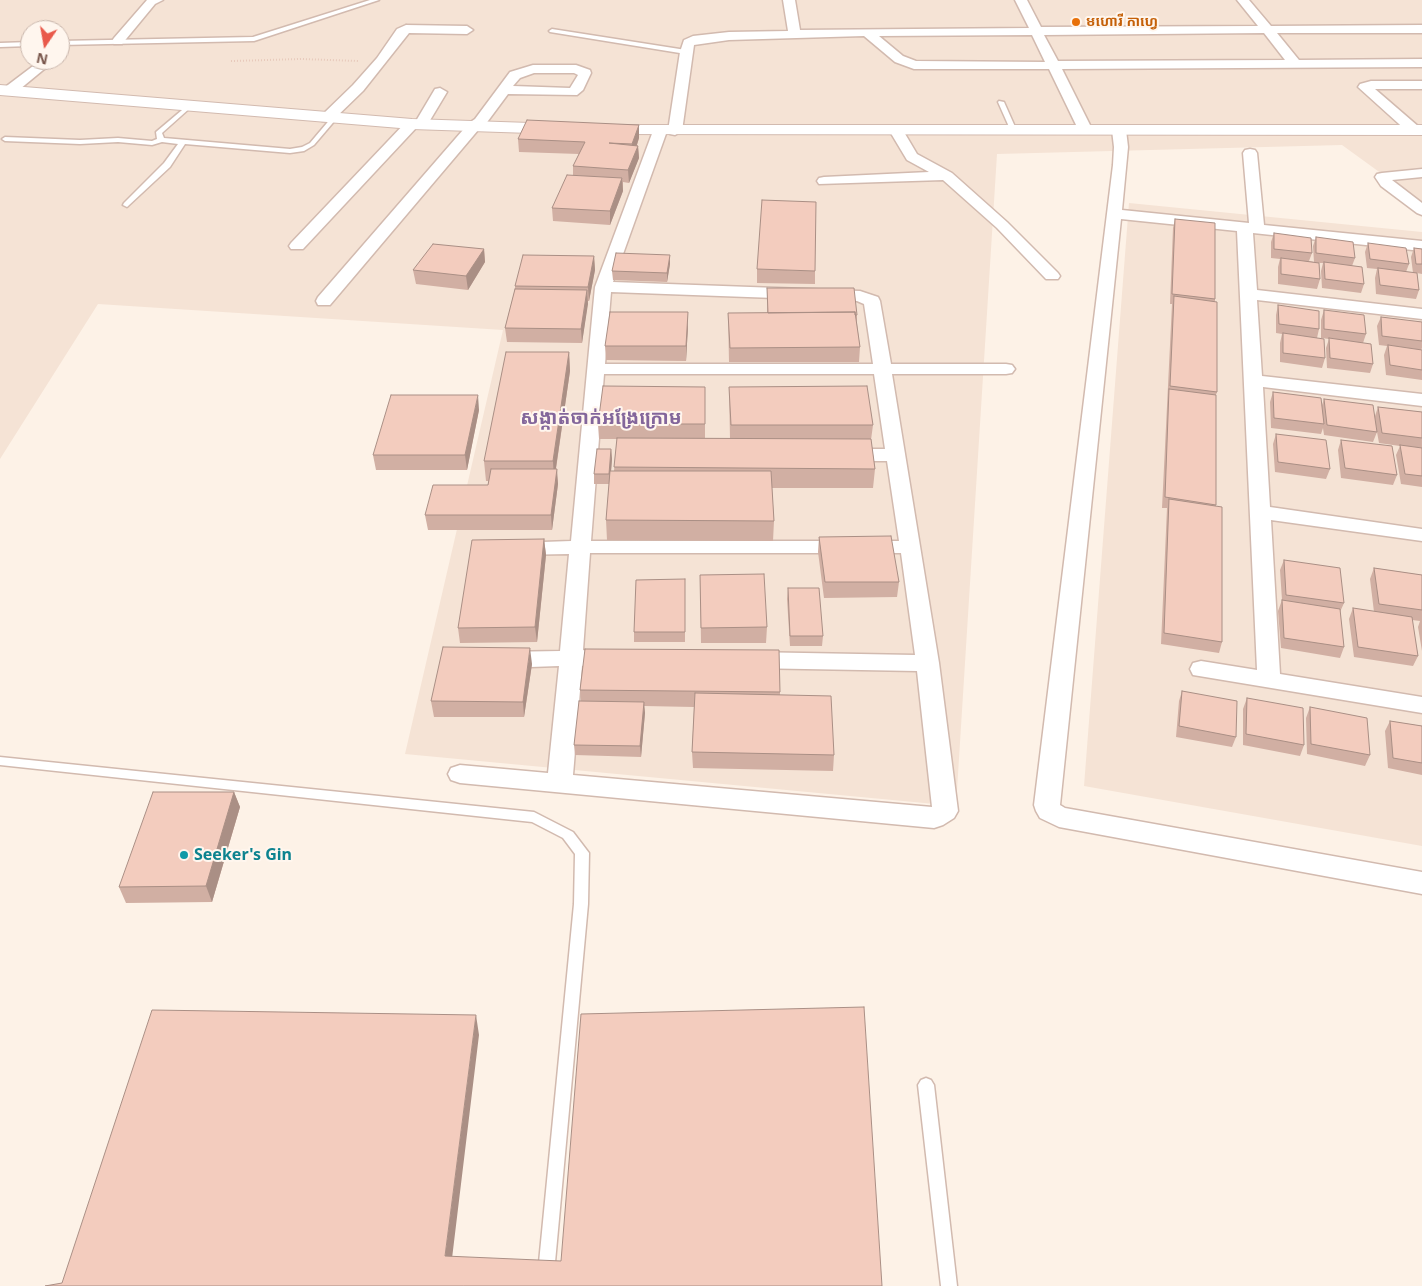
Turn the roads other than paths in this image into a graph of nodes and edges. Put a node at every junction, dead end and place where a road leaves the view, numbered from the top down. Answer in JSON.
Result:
{"nodes":[{"id":1,"x":157,"y":0,"type":"edge"},
{"id":2,"x":376,"y":0,"type":"edge"},
{"id":3,"x":789,"y":0,"type":"edge"},
{"id":4,"x":1021,"y":0,"type":"edge"},
{"id":5,"x":1243,"y":0,"type":"edge"},
{"id":6,"x":1422,"y":29,"type":"edge"},
{"id":7,"x":467,"y":30,"type":"dead end"},
{"id":8,"x":552,"y":30,"type":"dead end"},
{"id":9,"x":1269,"y":30,"type":"junction"},
{"id":10,"x":1035,"y":31,"type":"junction"},
{"id":11,"x":867,"y":32,"type":"junction"},
{"id":12,"x":795,"y":34,"type":"junction"},
{"id":13,"x":118,"y":41,"type":"junction"},
{"id":14,"x":70,"y":43,"type":"edge"},
{"id":15,"x":0,"y":44,"type":"edge"},
{"id":16,"x":20,"y":44,"type":"edge"},
{"id":17,"x":686,"y":52,"type":"junction"},
{"id":18,"x":1422,"y":63,"type":"edge"},
{"id":19,"x":1296,"y":65,"type":"junction"},
{"id":20,"x":1053,"y":66,"type":"junction"},
{"id":21,"x":35,"y":70,"type":"edge"},
{"id":22,"x":1422,"y":85,"type":"edge"},
{"id":23,"x":504,"y":90,"type":"junction"},
{"id":24,"x":3,"y":92,"type":"edge"},
{"id":25,"x":440,"y":92,"type":"dead end"},
{"id":26,"x":1001,"y":102,"type":"dead end"},
{"id":27,"x":188,"y":106,"type":"junction"},
{"id":28,"x":331,"y":118,"type":"junction"},
{"id":29,"x":416,"y":124,"type":"junction"},
{"id":30,"x":474,"y":126,"type":"junction"},
{"id":31,"x":1013,"y":129,"type":"junction"},
{"id":32,"x":1085,"y":129,"type":"junction"},
{"id":33,"x":896,"y":130,"type":"junction"},
{"id":34,"x":1119,"y":130,"type":"junction"},
{"id":35,"x":1418,"y":130,"type":"edge"},
{"id":36,"x":667,"y":131,"type":"junction"},
{"id":37,"x":4,"y":139,"type":"dead end"},
{"id":38,"x":162,"y":140,"type":"junction"},
{"id":39,"x":183,"y":142,"type":"junction"},
{"id":40,"x":1250,"y":153,"type":"dead end"},
{"id":41,"x":1422,"y":173,"type":"edge"},
{"id":42,"x":947,"y":176,"type":"junction"},
{"id":43,"x":824,"y":181,"type":"dead end"},
{"id":44,"x":127,"y":205,"type":"dead end"},
{"id":45,"x":1422,"y":210,"type":"edge"},
{"id":46,"x":1114,"y":214,"type":"junction"},
{"id":47,"x":1251,"y":228,"type":"junction"},
{"id":48,"x":297,"y":246,"type":"dead end"},
{"id":49,"x":1422,"y":246,"type":"edge"},
{"id":50,"x":1052,"y":276,"type":"dead end"},
{"id":51,"x":603,"y":287,"type":"junction"},
{"id":52,"x":1248,"y":294,"type":"junction"},
{"id":53,"x":324,"y":302,"type":"dead end"},
{"id":54,"x":1422,"y":314,"type":"edge"},
{"id":55,"x":596,"y":369,"type":"junction"},
{"id":56,"x":883,"y":369,"type":"junction"},
{"id":57,"x":1006,"y":369,"type":"dead end"},
{"id":58,"x":1253,"y":380,"type":"junction"},
{"id":59,"x":1422,"y":400,"type":"edge"},
{"id":60,"x":589,"y":455,"type":"junction"},
{"id":61,"x":608,"y":455,"type":"edge"},
{"id":62,"x":827,"y":455,"type":"edge"},
{"id":63,"x":896,"y":455,"type":"junction"},
{"id":64,"x":1260,"y":512,"type":"junction"},
{"id":65,"x":1422,"y":535,"type":"edge"},
{"id":66,"x":581,"y":547,"type":"junction"},
{"id":67,"x":910,"y":547,"type":"junction"},
{"id":68,"x":498,"y":549,"type":"edge"},
{"id":69,"x":571,"y":658,"type":"junction"},
{"id":70,"x":601,"y":658,"type":"edge"},
{"id":71,"x":476,"y":660,"type":"edge"},
{"id":72,"x":730,"y":660,"type":"edge"},
{"id":73,"x":928,"y":663,"type":"junction"},
{"id":74,"x":1201,"y":669,"type":"dead end"},
{"id":75,"x":1269,"y":680,"type":"junction"},
{"id":76,"x":1422,"y":705,"type":"edge"},
{"id":77,"x":0,"y":762,"type":"edge"},
{"id":78,"x":460,"y":774,"type":"dead end"},
{"id":79,"x":560,"y":782,"type":"junction"},
{"id":80,"x":1422,"y":883,"type":"edge"},
{"id":81,"x":926,"y":1085,"type":"dead end"},
{"id":82,"x":546,"y":1273,"type":"edge"},
{"id":83,"x":949,"y":1286,"type":"edge"}],
"edges":[{"from":1,"to":13,"type":"street"},
{"from":2,"to":13,"type":"lane"},
{"from":3,"to":12,"type":"street"},
{"from":4,"to":10,"type":"street"},
{"from":5,"to":9,"type":"street"},
{"from":6,"to":9,"type":"street"},
{"from":7,"to":28,"type":"street"},
{"from":8,"to":17,"type":"lane"},
{"from":9,"to":10,"type":"street"},
{"from":9,"to":19,"type":"street"},
{"from":10,"to":11,"type":"street"},
{"from":10,"to":20,"type":"street"},
{"from":11,"to":12,"type":"street"},
{"from":11,"to":20,"type":"street"},
{"from":12,"to":17,"type":"street"},
{"from":13,"to":14,"type":"lane"},
{"from":15,"to":16,"type":"lane"},
{"from":17,"to":36,"type":"street"},
{"from":18,"to":19,"type":"street"},
{"from":19,"to":20,"type":"street"},
{"from":20,"to":32,"type":"street"},
{"from":21,"to":24,"type":"street"},
{"from":22,"to":35,"type":"street"},
{"from":23,"to":23,"type":"street"},
{"from":23,"to":30,"type":"street"},
{"from":24,"to":27,"type":"street"},
{"from":25,"to":29,"type":"street"},
{"from":26,"to":31,"type":"lane"},
{"from":27,"to":28,"type":"street"},
{"from":27,"to":38,"type":"lane"},
{"from":28,"to":29,"type":"street"},
{"from":28,"to":39,"type":"lane"},
{"from":29,"to":30,"type":"street"},
{"from":29,"to":48,"type":"street"},
{"from":30,"to":36,"type":"street"},
{"from":30,"to":53,"type":"street"},
{"from":31,"to":32,"type":"street"},
{"from":31,"to":33,"type":"street"},
{"from":32,"to":34,"type":"street"},
{"from":33,"to":36,"type":"street"},
{"from":33,"to":42,"type":"street"},
{"from":34,"to":35,"type":"street"},
{"from":34,"to":46,"type":"street"},
{"from":36,"to":51,"type":"street"},
{"from":37,"to":38,"type":"lane"},
{"from":38,"to":39,"type":"lane"},
{"from":39,"to":44,"type":"lane"},
{"from":40,"to":47,"type":"street"},
{"from":41,"to":45,"type":"street"},
{"from":42,"to":43,"type":"street"},
{"from":42,"to":50,"type":"street"},
{"from":46,"to":47,"type":"street"},
{"from":46,"to":80,"type":"street"},
{"from":47,"to":49,"type":"street"},
{"from":47,"to":52,"type":"street"},
{"from":51,"to":55,"type":"street"},
{"from":51,"to":56,"type":"street"},
{"from":52,"to":54,"type":"street"},
{"from":52,"to":58,"type":"street"},
{"from":55,"to":56,"type":"street"},
{"from":55,"to":60,"type":"street"},
{"from":56,"to":57,"type":"street"},
{"from":56,"to":63,"type":"street"},
{"from":58,"to":59,"type":"street"},
{"from":58,"to":64,"type":"street"},
{"from":60,"to":61,"type":"street"},
{"from":60,"to":66,"type":"street"},
{"from":62,"to":63,"type":"street"},
{"from":63,"to":67,"type":"street"},
{"from":64,"to":65,"type":"street"},
{"from":64,"to":75,"type":"street"},
{"from":66,"to":67,"type":"street"},
{"from":66,"to":68,"type":"street"},
{"from":66,"to":69,"type":"street"},
{"from":67,"to":73,"type":"street"},
{"from":69,"to":70,"type":"street"},
{"from":69,"to":71,"type":"street"},
{"from":69,"to":79,"type":"street"},
{"from":72,"to":73,"type":"street"},
{"from":73,"to":79,"type":"street"},
{"from":74,"to":75,"type":"street"},
{"from":75,"to":76,"type":"street"},
{"from":77,"to":82,"type":"lane"},
{"from":78,"to":79,"type":"street"},
{"from":81,"to":83,"type":"lane"}]}
